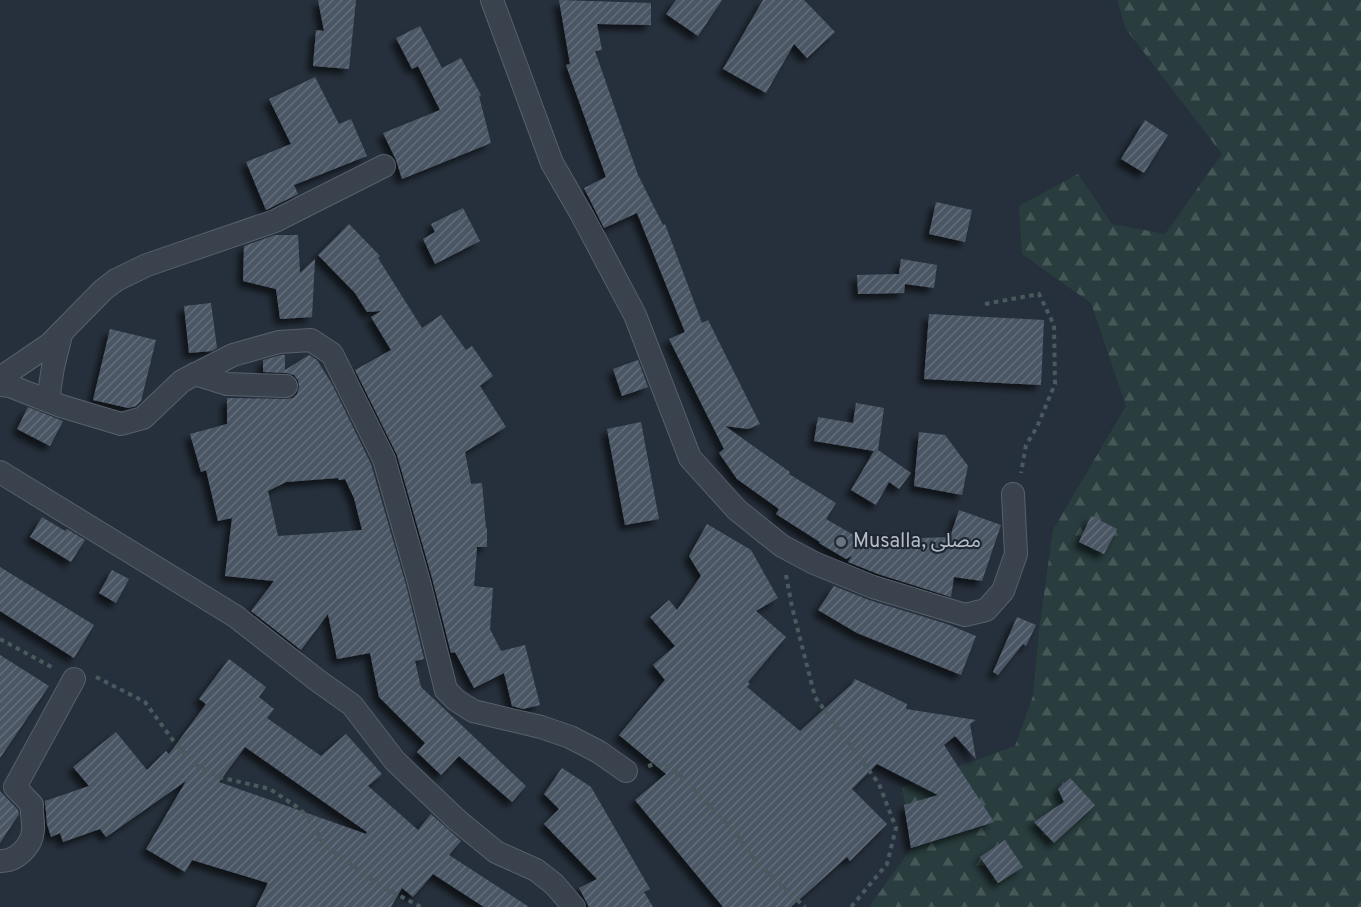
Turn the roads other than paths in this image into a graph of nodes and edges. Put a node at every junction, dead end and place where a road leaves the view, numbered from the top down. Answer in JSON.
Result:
{"nodes":[{"id":1,"x":492,"y":0,"type":"edge"},
{"id":2,"x":384,"y":166,"type":"dead end"},
{"id":3,"x":61,"y":335,"type":"junction"},
{"id":4,"x":195,"y":374,"type":"junction"},
{"id":5,"x":0,"y":378,"type":"edge"},
{"id":6,"x":0,"y":385,"type":"edge"},
{"id":7,"x":286,"y":386,"type":"dead end"},
{"id":8,"x":48,"y":400,"type":"junction"},
{"id":9,"x":0,"y":472,"type":"edge"},
{"id":10,"x":1013,"y":494,"type":"road end"},
{"id":11,"x":74,"y":679,"type":"road end"},
{"id":12,"x":627,"y":771,"type":"road end"},
{"id":13,"x":0,"y":861,"type":"edge"},
{"id":14,"x":574,"y":907,"type":"edge"}],
"edges":[{"from":1,"to":10,"type":"street"},
{"from":2,"to":3,"type":"street"},
{"from":3,"to":5,"type":"street"},
{"from":3,"to":8,"type":"street"},
{"from":4,"to":7,"type":"street"},
{"from":4,"to":8,"type":"street"},
{"from":4,"to":12,"type":"street"},
{"from":6,"to":8,"type":"street"},
{"from":9,"to":14,"type":"street"},
{"from":11,"to":13,"type":"street"}]}
